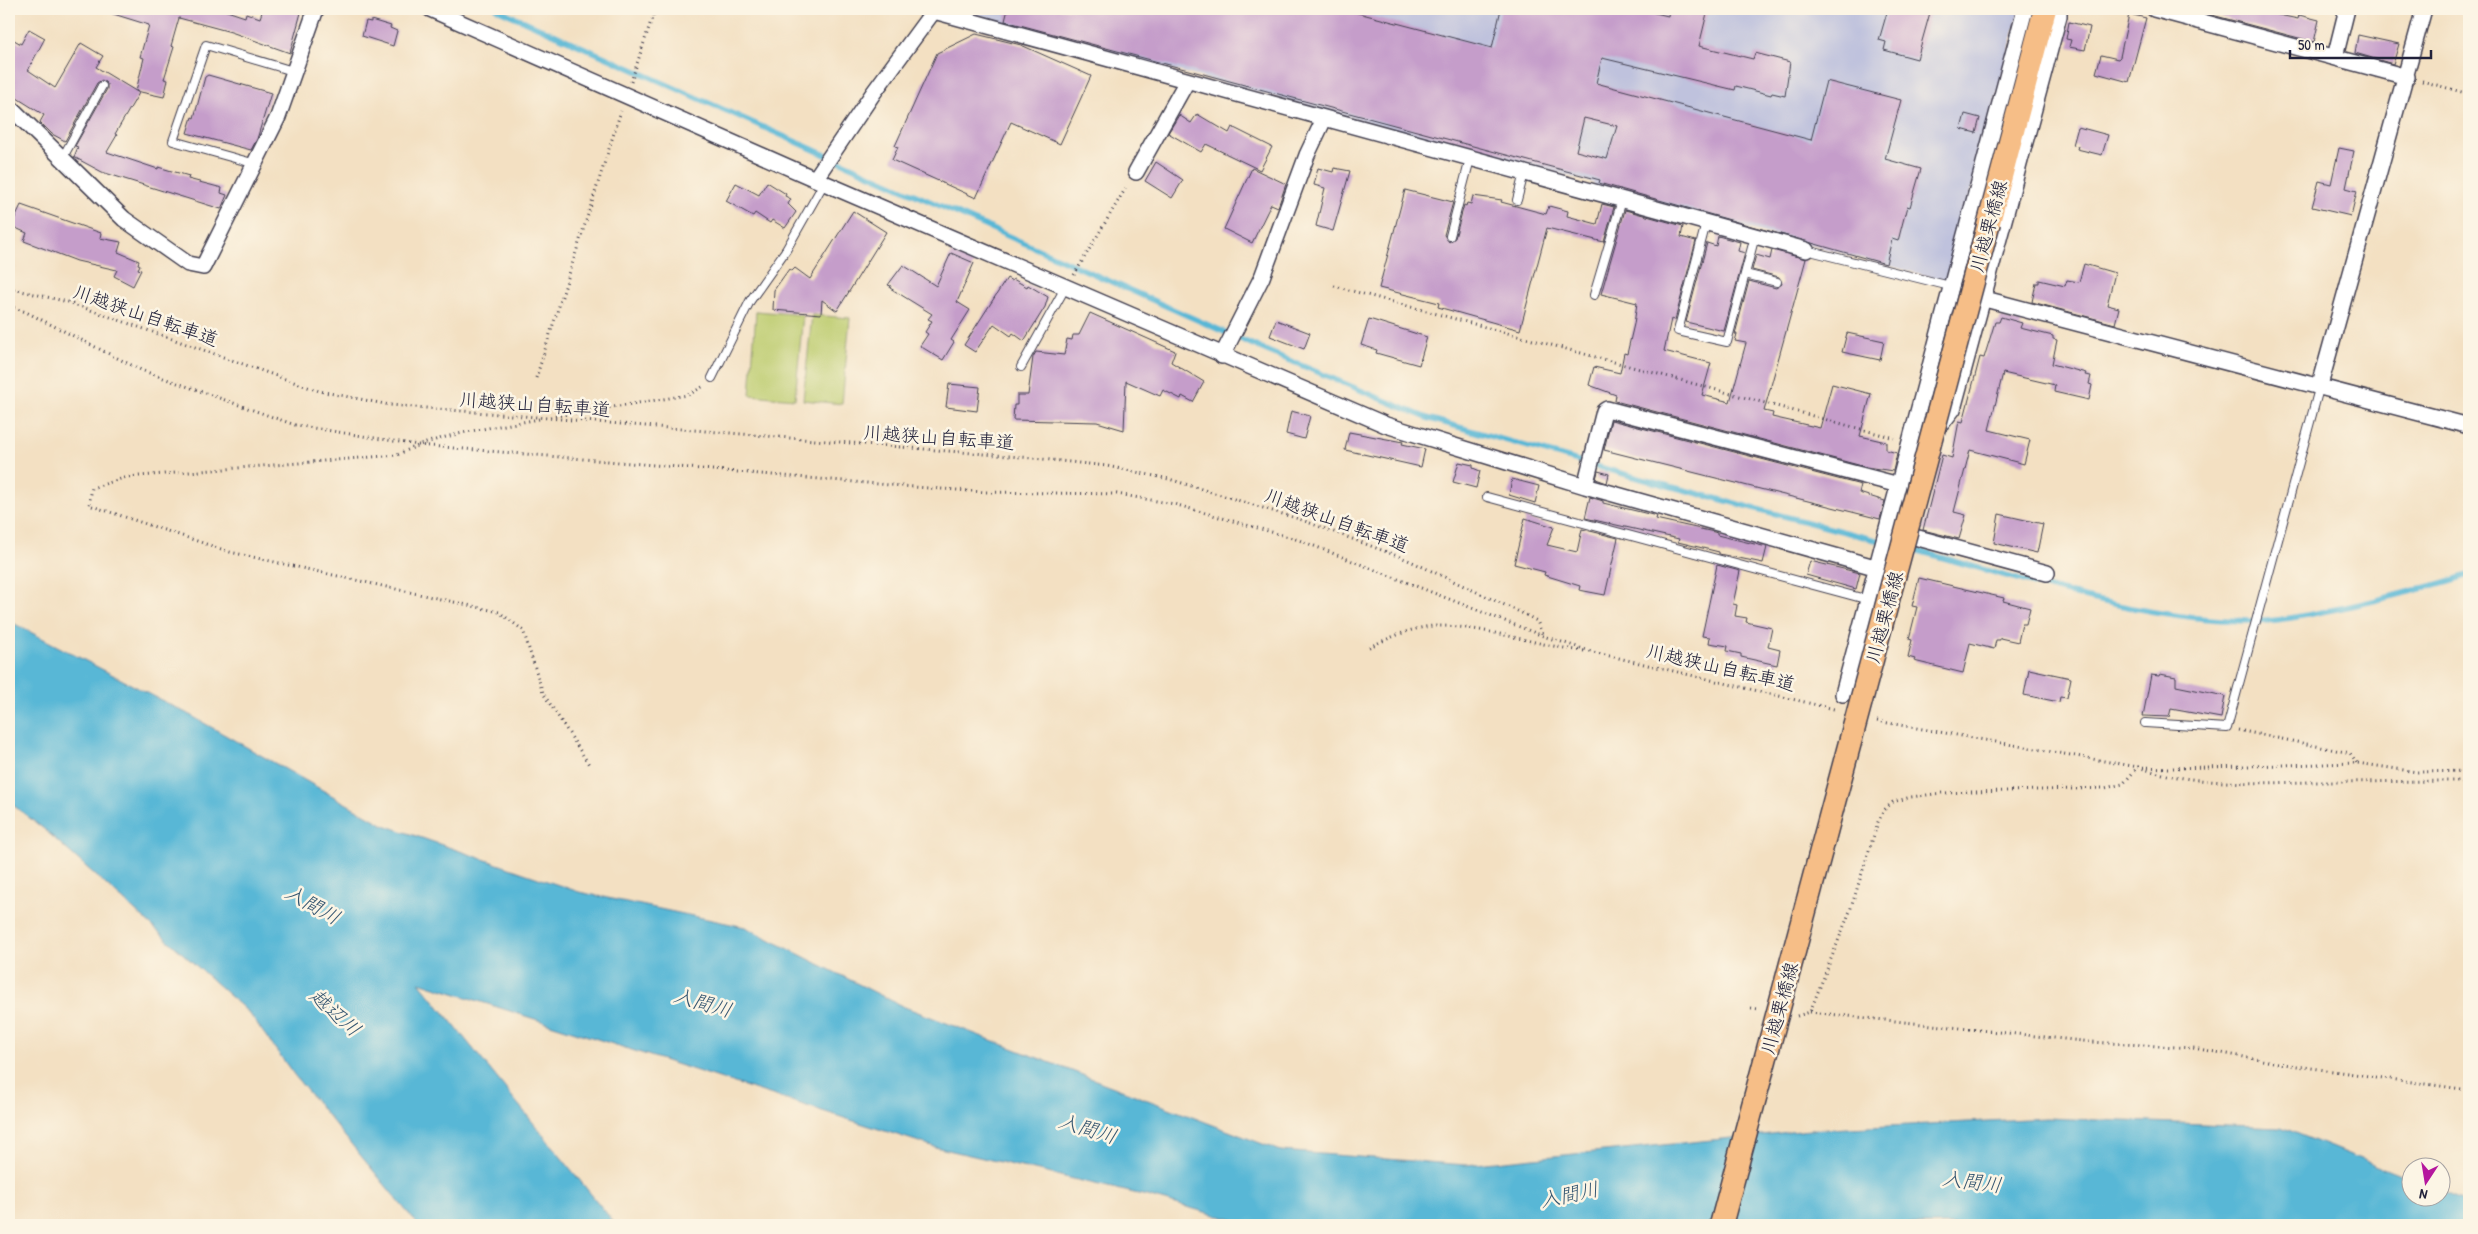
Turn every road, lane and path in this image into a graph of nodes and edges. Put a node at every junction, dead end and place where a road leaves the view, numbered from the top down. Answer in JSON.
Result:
{"nodes":[{"id":1,"x":316,"y":9,"type":"edge"},
{"id":2,"x":430,"y":9,"type":"edge"},
{"id":3,"x":655,"y":9,"type":"edge"},
{"id":4,"x":2026,"y":9,"type":"edge"},
{"id":5,"x":2044,"y":9,"type":"edge"},
{"id":6,"x":2059,"y":9,"type":"edge"},
{"id":7,"x":2154,"y":9,"type":"edge"},
{"id":8,"x":2347,"y":9,"type":"edge"},
{"id":9,"x":2424,"y":9,"type":"edge"},
{"id":10,"x":934,"y":10,"type":"edge"},
{"id":11,"x":2204,"y":15,"type":"edge"},
{"id":12,"x":2335,"y":57,"type":"junction"},
{"id":13,"x":293,"y":70,"type":"junction"},
{"id":14,"x":2407,"y":77,"type":"junction"},
{"id":15,"x":1187,"y":81,"type":"junction"},
{"id":16,"x":102,"y":86,"type":"dead end"},
{"id":17,"x":2469,"y":94,"type":"edge"},
{"id":18,"x":626,"y":96,"type":"junction"},
{"id":19,"x":9,"y":106,"type":"edge"},
{"id":20,"x":1324,"y":119,"type":"junction"},
{"id":21,"x":63,"y":157,"type":"junction"},
{"id":22,"x":1470,"y":158,"type":"junction"},
{"id":23,"x":256,"y":164,"type":"junction"},
{"id":24,"x":1136,"y":172,"type":"joint"},
{"id":25,"x":1524,"y":173,"type":"junction"},
{"id":26,"x":819,"y":181,"type":"junction"},
{"id":27,"x":1517,"y":200,"type":"dead end"},
{"id":28,"x":1622,"y":200,"type":"junction"},
{"id":29,"x":1706,"y":223,"type":"junction"},
{"id":30,"x":1450,"y":236,"type":"dead end"},
{"id":31,"x":1755,"y":236,"type":"junction"},
{"id":32,"x":1806,"y":250,"type":"joint"},
{"id":33,"x":1745,"y":274,"type":"junction"},
{"id":34,"x":1777,"y":282,"type":"dead end"},
{"id":35,"x":1334,"y":286,"type":"dead end"},
{"id":36,"x":1950,"y":286,"type":"junction"},
{"id":37,"x":9,"y":288,"type":"edge"},
{"id":38,"x":1065,"y":288,"type":"junction"},
{"id":39,"x":1594,"y":295,"type":"dead end"},
{"id":40,"x":1985,"y":299,"type":"junction"},
{"id":41,"x":9,"y":306,"type":"edge"},
{"id":42,"x":1222,"y":356,"type":"junction"},
{"id":43,"x":1021,"y":367,"type":"dead end"},
{"id":44,"x":536,"y":378,"type":"dead end"},
{"id":45,"x":712,"y":378,"type":"joint"},
{"id":46,"x":2320,"y":385,"type":"junction"},
{"id":47,"x":545,"y":418,"type":"junction"},
{"id":48,"x":2469,"y":426,"type":"edge"},
{"id":49,"x":1909,"y":442,"type":"junction"},
{"id":50,"x":418,"y":445,"type":"junction"},
{"id":51,"x":1899,"y":485,"type":"junction"},
{"id":52,"x":1584,"y":486,"type":"junction"},
{"id":53,"x":1487,"y":498,"type":"dead end"},
{"id":54,"x":1888,"y":530,"type":"junction"},
{"id":55,"x":1878,"y":568,"type":"junction"},
{"id":56,"x":2047,"y":573,"type":"dead end"},
{"id":57,"x":1868,"y":600,"type":"junction"},
{"id":58,"x":1543,"y":636,"type":"junction"},
{"id":59,"x":1369,"y":647,"type":"dead end"},
{"id":60,"x":1593,"y":652,"type":"junction"},
{"id":61,"x":1843,"y":694,"type":"dead end"},
{"id":62,"x":1839,"y":711,"type":"dead end"},
{"id":63,"x":1869,"y":719,"type":"dead end"},
{"id":64,"x":2145,"y":722,"type":"dead end"},
{"id":65,"x":2227,"y":728,"type":"junction"},
{"id":66,"x":2356,"y":763,"type":"junction"},
{"id":67,"x":590,"y":766,"type":"dead end"},
{"id":68,"x":2138,"y":766,"type":"junction"},
{"id":69,"x":2469,"y":772,"type":"edge"},
{"id":70,"x":2469,"y":781,"type":"edge"},
{"id":71,"x":1750,"y":1008,"type":"dead end"},
{"id":72,"x":1769,"y":1011,"type":"dead end"},
{"id":73,"x":1810,"y":1012,"type":"junction"},
{"id":74,"x":1787,"y":1014,"type":"dead end"},
{"id":75,"x":2469,"y":1090,"type":"edge"},
{"id":76,"x":1721,"y":1225,"type":"edge"}],
"edges":[{"from":1,"to":13,"type":"street"},
{"from":2,"to":18,"type":"street"},
{"from":3,"to":18,"type":"path"},
{"from":4,"to":36,"type":"street"},
{"from":5,"to":76,"type":"main road","name":"川越栗橋線","bridge":true},
{"from":6,"to":40,"type":"street"},
{"from":7,"to":11,"type":"street"},
{"from":8,"to":12,"type":"street"},
{"from":9,"to":14,"type":"street"},
{"from":10,"to":15,"type":"street"},
{"from":10,"to":26,"type":"street"},
{"from":11,"to":12,"type":"street"},
{"from":12,"to":14,"type":"street"},
{"from":13,"to":23,"type":"street"},
{"from":13,"to":23,"type":"lane"},
{"from":14,"to":17,"type":"path"},
{"from":14,"to":46,"type":"street"},
{"from":15,"to":20,"type":"street"},
{"from":15,"to":24,"type":"street"},
{"from":16,"to":21,"type":"lane"},
{"from":18,"to":26,"type":"street"},
{"from":18,"to":44,"type":"path"},
{"from":19,"to":21,"type":"street"},
{"from":20,"to":22,"type":"street"},
{"from":20,"to":42,"type":"street"},
{"from":21,"to":23,"type":"street"},
{"from":22,"to":25,"type":"street"},
{"from":22,"to":30,"type":"lane"},
{"from":24,"to":38,"type":"path"},
{"from":25,"to":27,"type":"lane"},
{"from":25,"to":28,"type":"street"},
{"from":26,"to":38,"type":"street"},
{"from":26,"to":45,"type":"lane"},
{"from":28,"to":29,"type":"street"},
{"from":28,"to":39,"type":"lane"},
{"from":29,"to":31,"type":"street"},
{"from":29,"to":33,"type":"lane"},
{"from":31,"to":32,"type":"street"},
{"from":31,"to":33,"type":"lane"},
{"from":32,"to":36,"type":"lane"},
{"from":33,"to":34,"type":"lane"},
{"from":35,"to":49,"type":"path"},
{"from":36,"to":49,"type":"street"},
{"from":37,"to":47,"type":"path","name":"川越狭山自転車道"},
{"from":38,"to":42,"type":"street"},
{"from":38,"to":43,"type":"lane"},
{"from":40,"to":46,"type":"street"},
{"from":40,"to":49,"type":"street"},
{"from":41,"to":50,"type":"path"},
{"from":42,"to":52,"type":"street"},
{"from":45,"to":47,"type":"path"},
{"from":46,"to":48,"type":"street"},
{"from":46,"to":65,"type":"lane"},
{"from":47,"to":50,"type":"path"},
{"from":47,"to":58,"type":"path","name":"川越狭山自転車道"},
{"from":49,"to":51,"type":"street"},
{"from":50,"to":58,"type":"path"},
{"from":50,"to":67,"type":"path"},
{"from":51,"to":52,"type":"street"},
{"from":51,"to":54,"type":"street"},
{"from":52,"to":55,"type":"street"},
{"from":53,"to":57,"type":"lane"},
{"from":54,"to":55,"type":"street"},
{"from":54,"to":56,"type":"street"},
{"from":55,"to":57,"type":"street"},
{"from":57,"to":61,"type":"street"},
{"from":58,"to":60,"type":"path","name":"川越狭山自転車道"},
{"from":59,"to":60,"type":"path"},
{"from":60,"to":62,"type":"path","name":"川越狭山自転車道"},
{"from":63,"to":68,"type":"path"},
{"from":64,"to":65,"type":"lane"},
{"from":65,"to":66,"type":"path"},
{"from":66,"to":68,"type":"path"},
{"from":66,"to":69,"type":"path"},
{"from":68,"to":70,"type":"path"},
{"from":68,"to":73,"type":"path"},
{"from":71,"to":72,"type":"path"},
{"from":73,"to":74,"type":"path"},
{"from":73,"to":75,"type":"path"}]}
